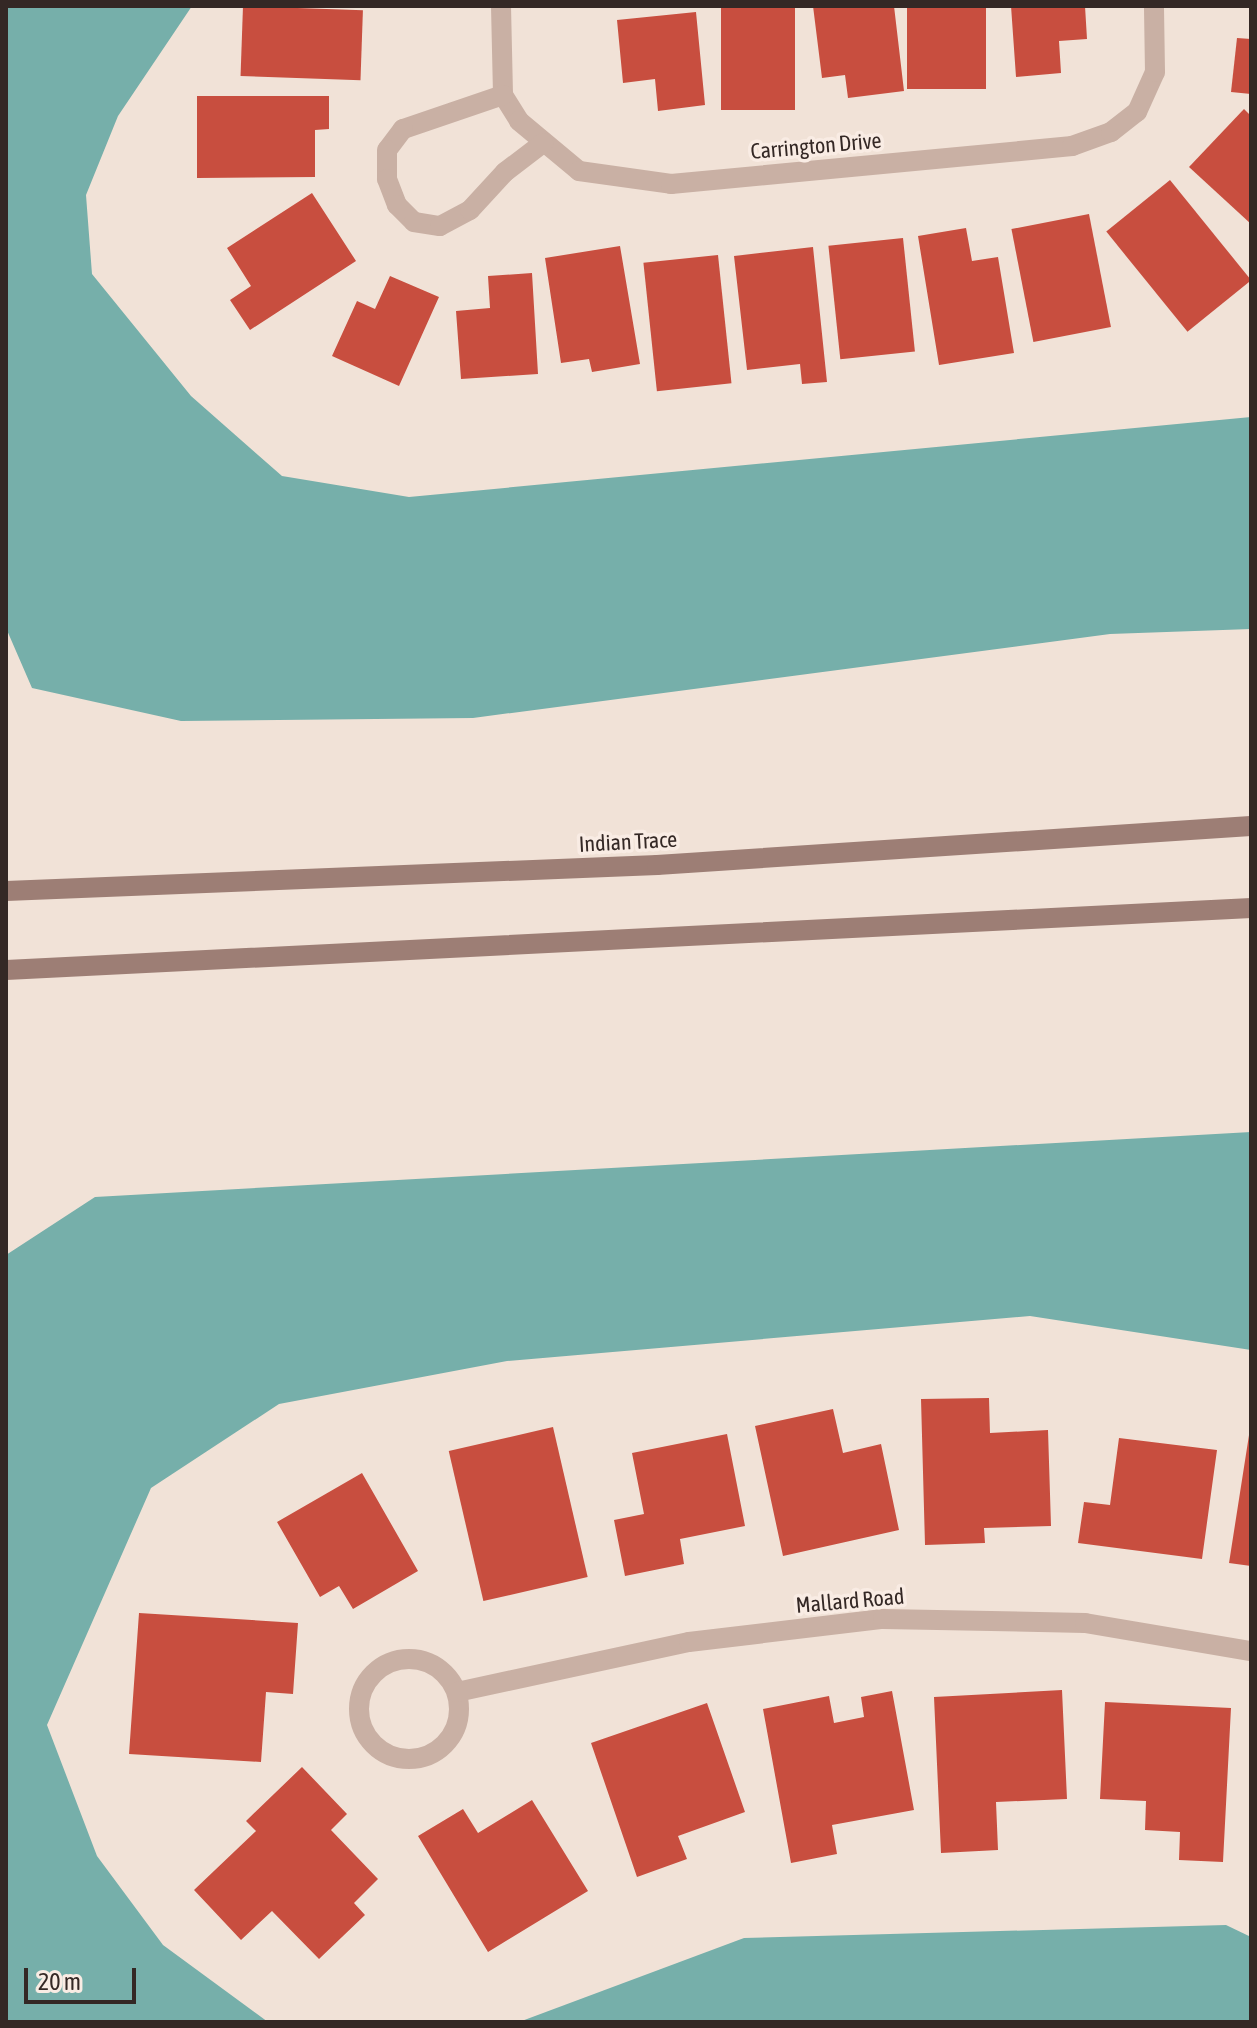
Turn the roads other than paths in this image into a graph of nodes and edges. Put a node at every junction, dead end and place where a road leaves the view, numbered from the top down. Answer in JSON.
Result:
{"nodes":[{"id":1,"x":501,"y":6,"type":"edge"},
{"id":2,"x":1154,"y":6,"type":"edge"},
{"id":3,"x":503,"y":95,"type":"junction"},
{"id":4,"x":543,"y":143,"type":"junction"},
{"id":5,"x":1251,"y":826,"type":"edge"},
{"id":6,"x":6,"y":891,"type":"edge"},
{"id":7,"x":1251,"y":908,"type":"edge"},
{"id":8,"x":6,"y":970,"type":"edge"},
{"id":9,"x":1251,"y":1651,"type":"edge"},
{"id":10,"x":457,"y":1692,"type":"junction"}],
"edges":[{"from":1,"to":3,"type":"street"},
{"from":2,"to":4,"type":"street","name":"Carrington Drive"},
{"from":3,"to":4,"type":"street","name":"Carrington Drive"},
{"from":3,"to":4,"type":"street"},
{"from":5,"to":6,"type":"main road","name":"Indian Trace"},
{"from":7,"to":8,"type":"main road"},
{"from":9,"to":10,"type":"street","name":"Mallard Road"},
{"from":10,"to":10,"type":"street"}]}
